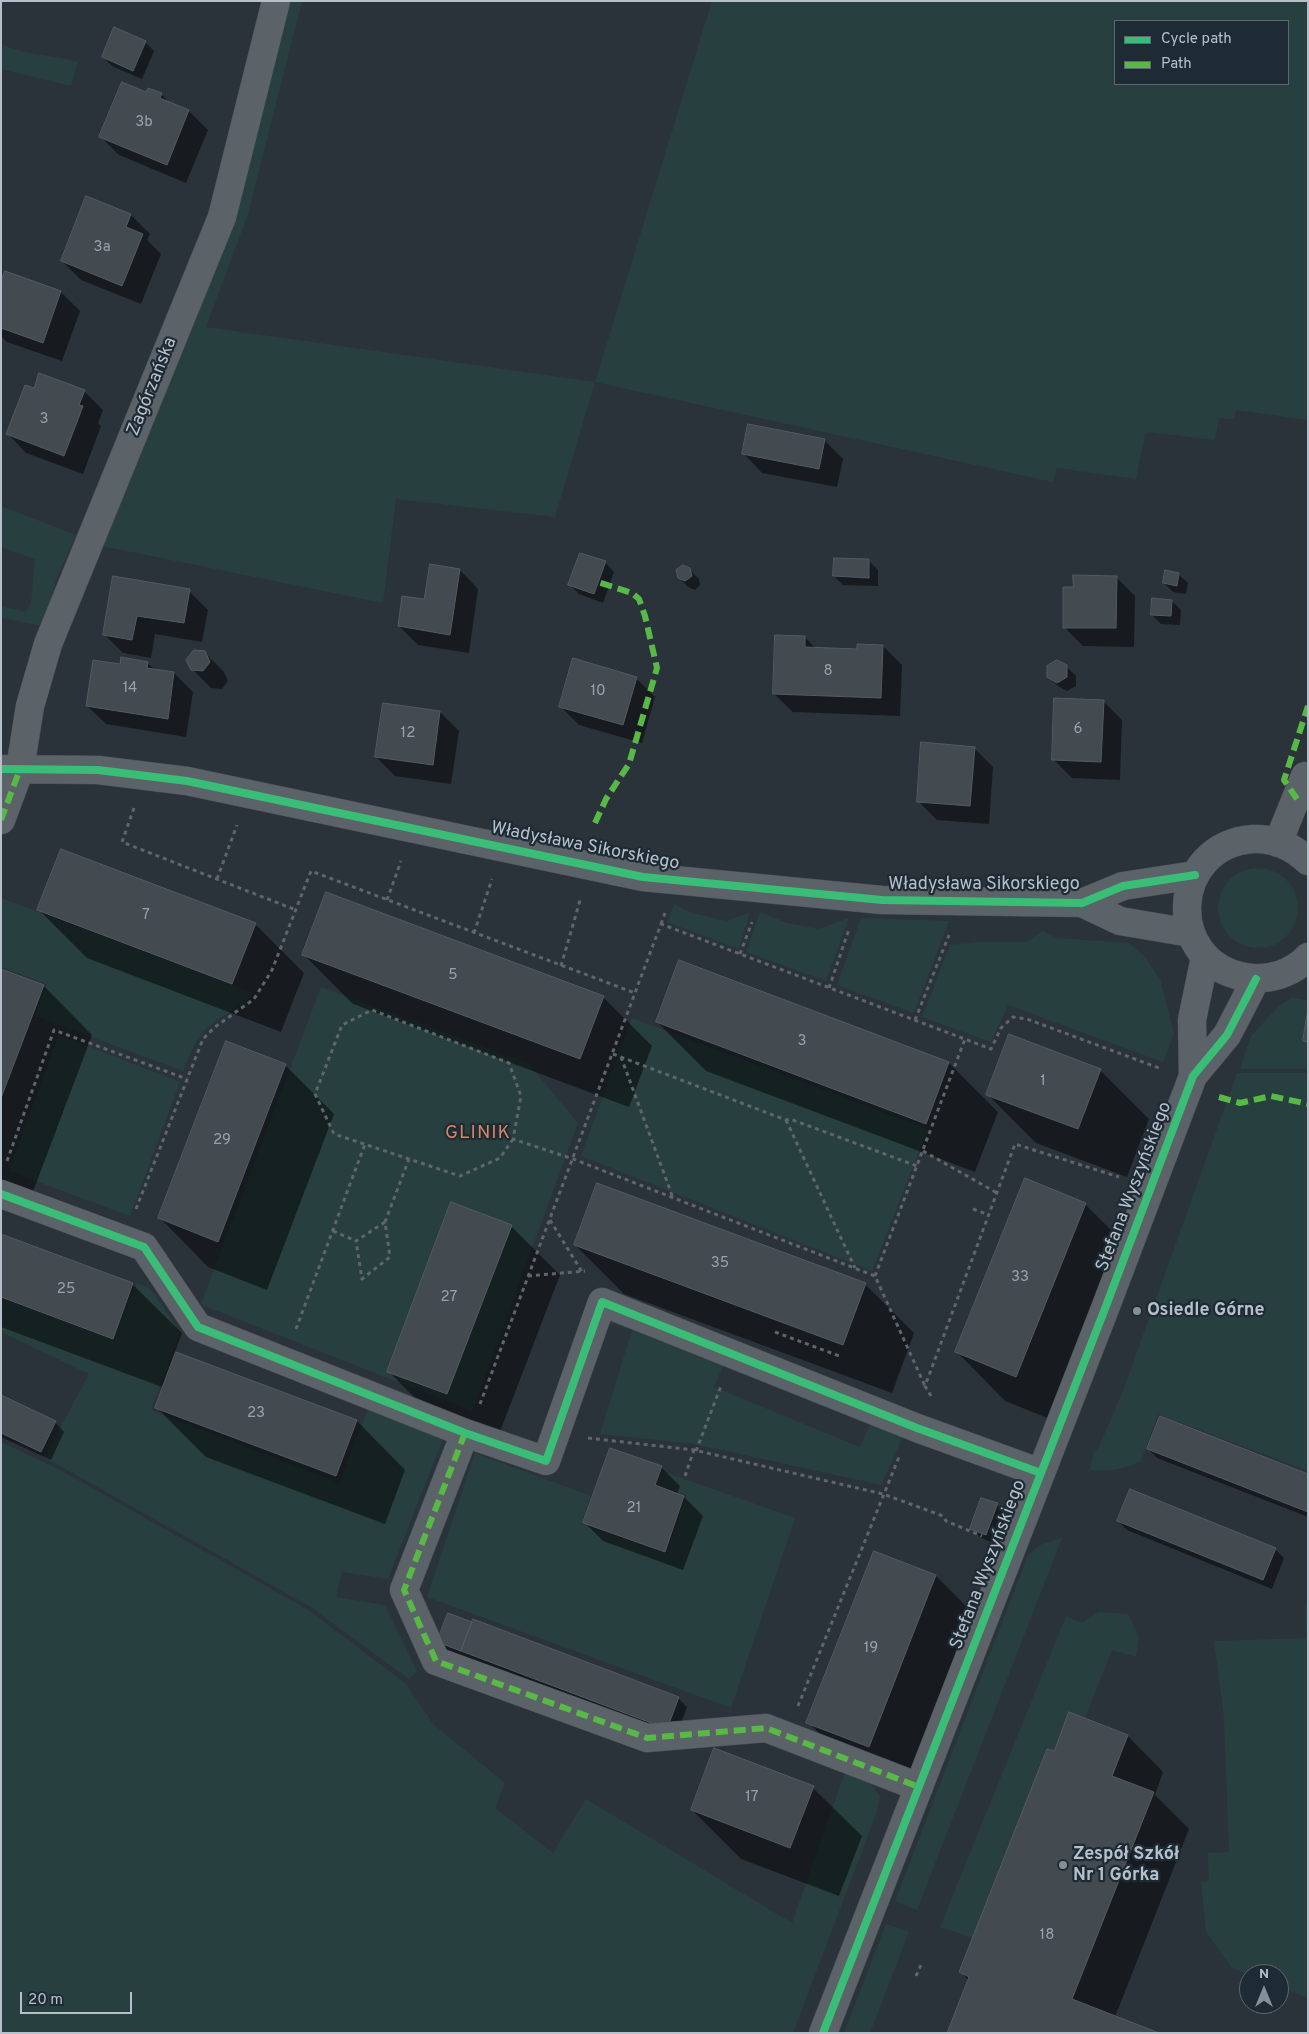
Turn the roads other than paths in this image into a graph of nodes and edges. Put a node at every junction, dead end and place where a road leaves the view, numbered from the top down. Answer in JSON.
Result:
{"nodes":[{"id":1,"x":276,"y":1,"type":"edge"},
{"id":2,"x":11,"y":769,"type":"edge"},
{"id":3,"x":1305,"y":776,"type":"dead end"},
{"id":4,"x":1,"y":820,"type":"edge"},
{"id":5,"x":1278,"y":842,"type":"junction"},
{"id":6,"x":1308,"y":861,"type":"edge"},
{"id":7,"x":1195,"y":875,"type":"junction"},
{"id":8,"x":1082,"y":903,"type":"junction"},
{"id":9,"x":1190,"y":933,"type":"junction"},
{"id":10,"x":1205,"y":956,"type":"junction"},
{"id":11,"x":1308,"y":957,"type":"edge"},
{"id":12,"x":1256,"y":979,"type":"junction"},
{"id":13,"x":1192,"y":1076,"type":"junction"},
{"id":14,"x":1,"y":1194,"type":"edge"},
{"id":15,"x":465,"y":1433,"type":"junction"},
{"id":16,"x":1041,"y":1473,"type":"junction"},
{"id":17,"x":919,"y":1787,"type":"junction"},
{"id":18,"x":823,"y":2033,"type":"edge"}],
"edges":[{"from":1,"to":2,"type":"street","name":"Zagórzańska"},
{"from":2,"to":4,"type":"street","name":"Zagórzańska"},
{"from":2,"to":8,"type":"street","name":"Władysława Sikorskiego"},
{"from":3,"to":5,"type":"street"},
{"from":5,"to":6,"type":"street"},
{"from":5,"to":7,"type":"street"},
{"from":7,"to":8,"type":"street","name":"Władysława Sikorskiego"},
{"from":7,"to":9,"type":"street"},
{"from":8,"to":9,"type":"street","name":"Władysława Sikorskiego"},
{"from":9,"to":10,"type":"street"},
{"from":10,"to":12,"type":"street"},
{"from":10,"to":13,"type":"street","name":"Stefana Wyszyńskiego"},
{"from":11,"to":12,"type":"street"},
{"from":12,"to":13,"type":"street","name":"Stefana Wyszyńskiego"},
{"from":13,"to":16,"type":"street","name":"Stefana Wyszyńskiego"},
{"from":14,"to":15,"type":"street"},
{"from":15,"to":16,"type":"street"},
{"from":15,"to":17,"type":"street"},
{"from":16,"to":17,"type":"street","name":"Stefana Wyszyńskiego"},
{"from":17,"to":18,"type":"street","name":"Stefana Wyszyńskiego"}]}
